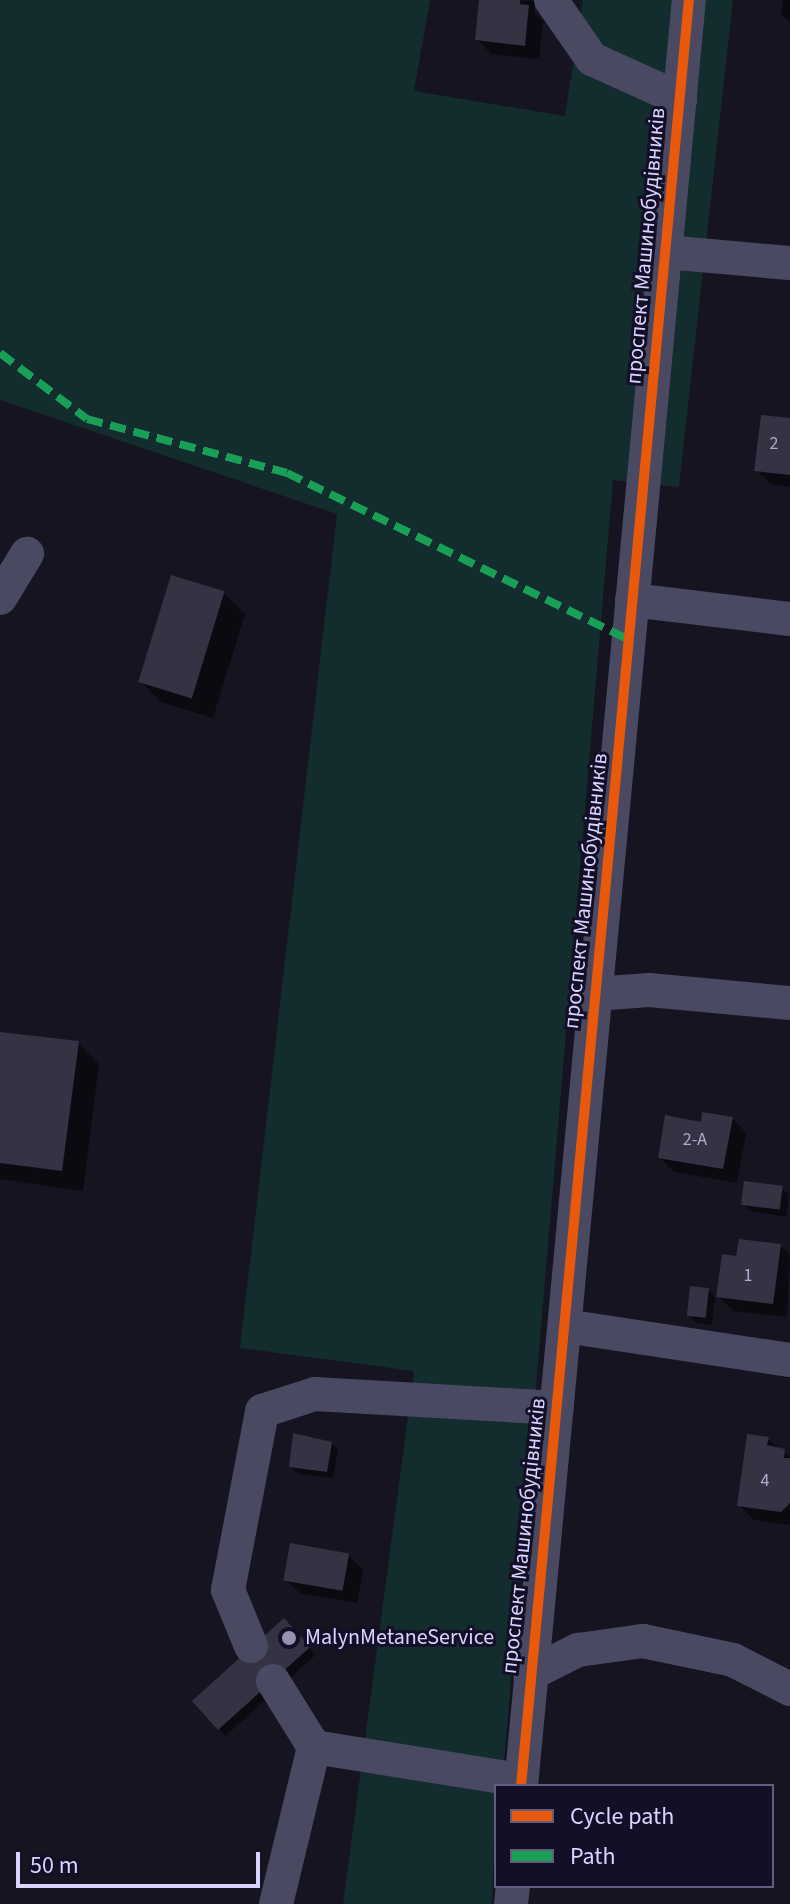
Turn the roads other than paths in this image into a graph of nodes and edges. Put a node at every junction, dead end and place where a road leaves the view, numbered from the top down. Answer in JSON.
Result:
{"nodes":[{"id":1,"x":551,"y":0,"type":"edge"},
{"id":2,"x":689,"y":0,"type":"edge"},
{"id":3,"x":680,"y":99,"type":"junction"},
{"id":4,"x":666,"y":252,"type":"junction"},
{"id":5,"x":790,"y":263,"type":"edge"},
{"id":6,"x":27,"y":554,"type":"dead end"},
{"id":7,"x":0,"y":598,"type":"edge"},
{"id":8,"x":632,"y":600,"type":"junction"},
{"id":9,"x":790,"y":619,"type":"edge"},
{"id":10,"x":595,"y":994,"type":"junction"},
{"id":11,"x":790,"y":1003,"type":"edge"},
{"id":12,"x":565,"y":1326,"type":"junction"},
{"id":13,"x":790,"y":1360,"type":"edge"},
{"id":14,"x":557,"y":1408,"type":"junction"},
{"id":15,"x":251,"y":1646,"type":"dead end"},
{"id":16,"x":530,"y":1674,"type":"junction"},
{"id":17,"x":273,"y":1681,"type":"dead end"},
{"id":18,"x":790,"y":1689,"type":"edge"},
{"id":19,"x":314,"y":1747,"type":"junction"},
{"id":20,"x":521,"y":1783,"type":"edge"},
{"id":21,"x":276,"y":1904,"type":"edge"}],
"edges":[{"from":1,"to":3,"type":"street"},
{"from":2,"to":3,"type":"street","name":"проспект Машинобудівників"},
{"from":3,"to":4,"type":"street","name":"проспект Машинобудівників"},
{"from":4,"to":5,"type":"street"},
{"from":4,"to":8,"type":"street","name":"проспект Машинобудівників"},
{"from":6,"to":7,"type":"street"},
{"from":8,"to":9,"type":"street"},
{"from":8,"to":10,"type":"street","name":"проспект Машинобудівників"},
{"from":10,"to":11,"type":"street"},
{"from":10,"to":12,"type":"street","name":"проспект Машинобудівників"},
{"from":12,"to":13,"type":"street"},
{"from":12,"to":14,"type":"street","name":"проспект Машинобудівників"},
{"from":14,"to":15,"type":"street"},
{"from":14,"to":16,"type":"street","name":"проспект Машинобудівників"},
{"from":16,"to":18,"type":"street"},
{"from":16,"to":20,"type":"street","name":"проспект Машинобудівників"},
{"from":17,"to":19,"type":"street"},
{"from":19,"to":20,"type":"street"},
{"from":19,"to":21,"type":"street"}]}
